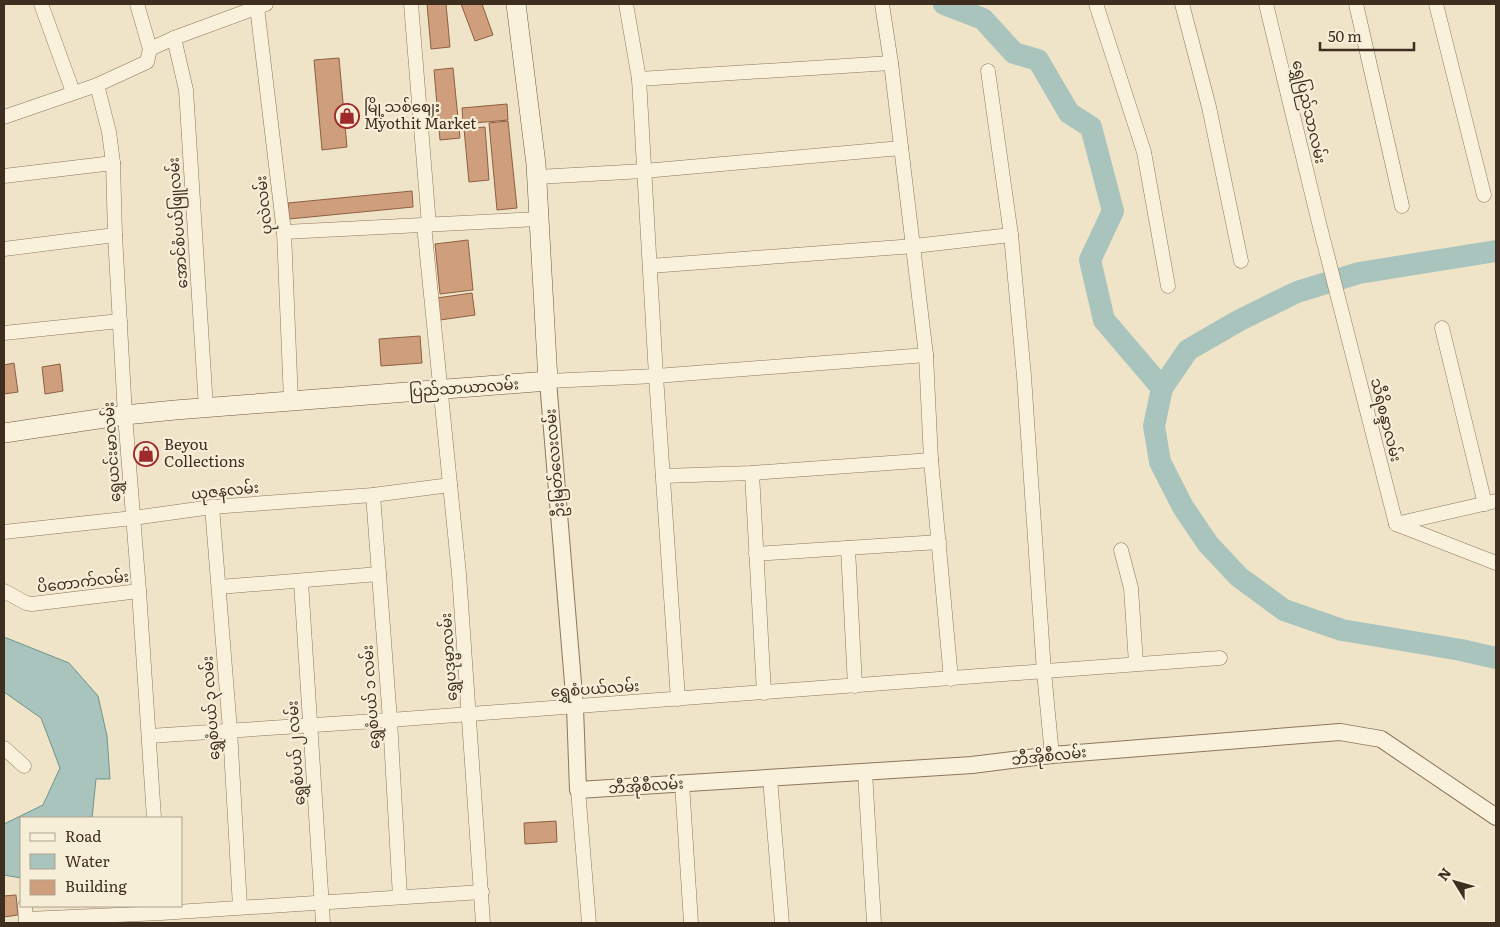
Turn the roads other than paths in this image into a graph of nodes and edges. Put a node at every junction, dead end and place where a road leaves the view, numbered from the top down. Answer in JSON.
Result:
{"nodes":[{"id":1,"x":41,"y":4,"type":"edge"},
{"id":2,"x":137,"y":4,"type":"edge"},
{"id":3,"x":411,"y":4,"type":"edge"},
{"id":4,"x":516,"y":4,"type":"edge"},
{"id":5,"x":626,"y":4,"type":"edge"},
{"id":6,"x":882,"y":4,"type":"edge"},
{"id":7,"x":1096,"y":4,"type":"edge"},
{"id":8,"x":1182,"y":4,"type":"edge"},
{"id":9,"x":1266,"y":4,"type":"edge"},
{"id":10,"x":1356,"y":4,"type":"edge"},
{"id":11,"x":1436,"y":4,"type":"edge"},
{"id":12,"x":262,"y":5,"type":"edge"},
{"id":13,"x":174,"y":38,"type":"junction"},
{"id":14,"x":150,"y":50,"type":"junction"},
{"id":15,"x":891,"y":63,"type":"junction"},
{"id":16,"x":988,"y":71,"type":"dead end"},
{"id":17,"x":639,"y":79,"type":"junction"},
{"id":18,"x":98,"y":85,"type":"junction"},
{"id":19,"x":73,"y":92,"type":"junction"},
{"id":20,"x":4,"y":117,"type":"edge"},
{"id":21,"x":901,"y":148,"type":"junction"},
{"id":22,"x":113,"y":163,"type":"junction"},
{"id":23,"x":644,"y":171,"type":"junction"},
{"id":24,"x":4,"y":176,"type":"edge"},
{"id":25,"x":537,"y":177,"type":"junction"},
{"id":26,"x":1484,"y":195,"type":"dead end"},
{"id":27,"x":1402,"y":206,"type":"dead end"},
{"id":28,"x":539,"y":219,"type":"junction"},
{"id":29,"x":426,"y":225,"type":"junction"},
{"id":30,"x":284,"y":232,"type":"junction"},
{"id":31,"x":115,"y":235,"type":"junction"},
{"id":32,"x":1011,"y":235,"type":"junction"},
{"id":33,"x":914,"y":246,"type":"junction"},
{"id":34,"x":4,"y":249,"type":"edge"},
{"id":35,"x":1241,"y":261,"type":"dead end"},
{"id":36,"x":650,"y":266,"type":"junction"},
{"id":37,"x":1168,"y":286,"type":"dead end"},
{"id":38,"x":120,"y":321,"type":"junction"},
{"id":39,"x":1344,"y":324,"type":"joint"},
{"id":40,"x":1442,"y":328,"type":"dead end"},
{"id":41,"x":4,"y":332,"type":"edge"},
{"id":42,"x":926,"y":355,"type":"junction"},
{"id":43,"x":656,"y":376,"type":"junction"},
{"id":44,"x":548,"y":381,"type":"junction"},
{"id":45,"x":441,"y":390,"type":"junction"},
{"id":46,"x":291,"y":401,"type":"junction"},
{"id":47,"x":206,"y":408,"type":"junction"},
{"id":48,"x":125,"y":415,"type":"junction"},
{"id":49,"x":4,"y":433,"type":"edge"},
{"id":50,"x":931,"y":460,"type":"junction"},
{"id":51,"x":752,"y":473,"type":"junction"},
{"id":52,"x":663,"y":476,"type":"junction"},
{"id":53,"x":450,"y":485,"type":"junction"},
{"id":54,"x":373,"y":495,"type":"junction"},
{"id":55,"x":1491,"y":502,"type":"edge"},
{"id":56,"x":212,"y":508,"type":"junction"},
{"id":57,"x":133,"y":518,"type":"junction"},
{"id":58,"x":1396,"y":524,"type":"junction"},
{"id":59,"x":4,"y":532,"type":"edge"},
{"id":60,"x":939,"y":542,"type":"junction"},
{"id":61,"x":848,"y":548,"type":"junction"},
{"id":62,"x":1122,"y":550,"type":"dead end"},
{"id":63,"x":756,"y":554,"type":"junction"},
{"id":64,"x":1496,"y":563,"type":"edge"},
{"id":65,"x":379,"y":574,"type":"junction"},
{"id":66,"x":301,"y":582,"type":"junction"},
{"id":67,"x":218,"y":587,"type":"junction"},
{"id":68,"x":4,"y":591,"type":"edge"},
{"id":69,"x":139,"y":591,"type":"junction"},
{"id":70,"x":1220,"y":658,"type":"dead end"},
{"id":71,"x":1136,"y":664,"type":"junction"},
{"id":72,"x":1044,"y":672,"type":"junction"},
{"id":73,"x":951,"y":679,"type":"junction"},
{"id":74,"x":855,"y":686,"type":"junction"},
{"id":75,"x":764,"y":692,"type":"junction"},
{"id":76,"x":678,"y":699,"type":"junction"},
{"id":77,"x":575,"y":707,"type":"junction"},
{"id":78,"x":469,"y":714,"type":"junction"},
{"id":79,"x":390,"y":720,"type":"junction"},
{"id":80,"x":311,"y":725,"type":"junction"},
{"id":81,"x":230,"y":730,"type":"junction"},
{"id":82,"x":149,"y":736,"type":"junction"},
{"id":83,"x":4,"y":748,"type":"edge"},
{"id":84,"x":1052,"y":755,"type":"junction"},
{"id":85,"x":24,"y":766,"type":"dead end"},
{"id":86,"x":865,"y":772,"type":"junction"},
{"id":87,"x":770,"y":778,"type":"junction"},
{"id":88,"x":682,"y":783,"type":"junction"},
{"id":89,"x":578,"y":790,"type":"junction"},
{"id":90,"x":154,"y":817,"type":"edge"},
{"id":91,"x":1496,"y":817,"type":"edge"},
{"id":92,"x":482,"y":892,"type":"junction"},
{"id":93,"x":400,"y":897,"type":"junction"},
{"id":94,"x":322,"y":902,"type":"junction"},
{"id":95,"x":240,"y":907,"type":"junction"},
{"id":96,"x":161,"y":914,"type":"edge"},
{"id":97,"x":26,"y":916,"type":"edge"},
{"id":98,"x":323,"y":923,"type":"edge"},
{"id":99,"x":483,"y":923,"type":"edge"},
{"id":100,"x":589,"y":923,"type":"edge"},
{"id":101,"x":691,"y":923,"type":"edge"},
{"id":102,"x":782,"y":923,"type":"edge"},
{"id":103,"x":874,"y":923,"type":"edge"}],
"edges":[{"from":1,"to":19,"type":"street"},
{"from":2,"to":14,"type":"street"},
{"from":3,"to":29,"type":"street","name":"ရွှေပဒုမ္မာလမ်း"},
{"from":4,"to":25,"type":"main road","name":"ဦးမြတ်လေးလမ်း"},
{"from":5,"to":17,"type":"street"},
{"from":6,"to":15,"type":"street"},
{"from":7,"to":37,"type":"street"},
{"from":8,"to":35,"type":"street"},
{"from":9,"to":39,"type":"street","name":"ရွှေပြည်သာလမ်း"},
{"from":10,"to":27,"type":"street"},
{"from":11,"to":26,"type":"street"},
{"from":12,"to":13,"type":"street"},
{"from":12,"to":30,"type":"street","name":"ပုလဲလမ်း"},
{"from":13,"to":14,"type":"street"},
{"from":13,"to":47,"type":"street","name":"အောင်စံပယ်ဖြူလမ်း"},
{"from":14,"to":18,"type":"street"},
{"from":15,"to":17,"type":"street"},
{"from":15,"to":21,"type":"street"},
{"from":16,"to":32,"type":"street"},
{"from":17,"to":23,"type":"street"},
{"from":18,"to":19,"type":"street"},
{"from":18,"to":22,"type":"street","name":"ရွှေယင်းမာလမ်း"},
{"from":19,"to":20,"type":"street"},
{"from":21,"to":23,"type":"street"},
{"from":21,"to":33,"type":"street"},
{"from":22,"to":24,"type":"street"},
{"from":22,"to":31,"type":"street","name":"ရွှေယင်းမာလမ်း"},
{"from":23,"to":25,"type":"street"},
{"from":23,"to":36,"type":"street"},
{"from":25,"to":28,"type":"main road","name":"ဦးမြတ်လေးလမ်း"},
{"from":28,"to":29,"type":"street"},
{"from":28,"to":44,"type":"main road","name":"ဦးမြတ်လေးလမ်း"},
{"from":29,"to":30,"type":"street"},
{"from":29,"to":45,"type":"street","name":"ရွှေပဒုမ္မာလမ်း"},
{"from":30,"to":46,"type":"street","name":"ပုလဲလမ်း"},
{"from":31,"to":34,"type":"street"},
{"from":31,"to":38,"type":"street","name":"ရွှေယင်းမာလမ်း"},
{"from":32,"to":33,"type":"street"},
{"from":32,"to":72,"type":"street"},
{"from":33,"to":36,"type":"street"},
{"from":33,"to":42,"type":"street"},
{"from":36,"to":43,"type":"street"},
{"from":38,"to":41,"type":"street"},
{"from":38,"to":48,"type":"street","name":"ရွှေယင်းမာလမ်း"},
{"from":39,"to":58,"type":"street","name":"သီရိစန္ဒာလမ်း"},
{"from":40,"to":55,"type":"street"},
{"from":42,"to":43,"type":"street","name":"ပြည်သာယာလမ်း"},
{"from":42,"to":50,"type":"street"},
{"from":43,"to":44,"type":"street","name":"ပြည်သာယာလမ်း"},
{"from":43,"to":52,"type":"street"},
{"from":44,"to":45,"type":"main road","name":"ပြည်သာယာလမ်း"},
{"from":44,"to":77,"type":"street","name":"ဦးမြတ်လေးလမ်း"},
{"from":45,"to":46,"type":"main road","name":"ပြည်သာယာလမ်း"},
{"from":45,"to":53,"type":"street","name":"ရွှေပဒုမ္မာလမ်း"},
{"from":46,"to":47,"type":"main road","name":"ပြည်သာယာလမ်း"},
{"from":47,"to":48,"type":"main road","name":"ပြည်သာယာလမ်း"},
{"from":48,"to":49,"type":"main road","name":"ပြည်သာယာလမ်း"},
{"from":48,"to":57,"type":"street","name":"ရွှေယင်းမာလမ်း"},
{"from":50,"to":51,"type":"street"},
{"from":50,"to":60,"type":"street"},
{"from":51,"to":52,"type":"street"},
{"from":51,"to":63,"type":"street"},
{"from":52,"to":76,"type":"street"},
{"from":53,"to":54,"type":"street","name":"ယုဇနလမ်း"},
{"from":53,"to":78,"type":"street","name":"ရွှေပဒုမ္မာလမ်း"},
{"from":54,"to":56,"type":"street","name":"ယုဇနလမ်း"},
{"from":54,"to":65,"type":"street","name":"ရွှေစံပယ် ၁ လမ်း"},
{"from":55,"to":58,"type":"street"},
{"from":56,"to":57,"type":"street","name":"ယုဇနလမ်း"},
{"from":56,"to":67,"type":"street","name":"ရွှေစံပယ် ၃ လမ်း"},
{"from":57,"to":59,"type":"street","name":"ယုဇနလမ်း"},
{"from":57,"to":69,"type":"street","name":"ရွှေယင်းမာလမ်း"},
{"from":58,"to":64,"type":"street"},
{"from":60,"to":61,"type":"street"},
{"from":60,"to":73,"type":"street"},
{"from":61,"to":63,"type":"street"},
{"from":61,"to":74,"type":"street"},
{"from":62,"to":71,"type":"street"},
{"from":63,"to":75,"type":"street"},
{"from":65,"to":66,"type":"street"},
{"from":65,"to":79,"type":"street","name":"ရွှေစံပယ် ၁ လမ်း"},
{"from":66,"to":67,"type":"street"},
{"from":66,"to":80,"type":"street","name":"ရွှေစံပယ် ၂ လမ်း"},
{"from":67,"to":81,"type":"street","name":"ရွှေစံပယ် ၃ လမ်း"},
{"from":68,"to":69,"type":"street","name":"ပိတောက်လမ်း"},
{"from":69,"to":82,"type":"street","name":"ရွှေယင်းမာလမ်း"},
{"from":70,"to":71,"type":"street","name":"ရွှေစံပယ်လမ်း"},
{"from":71,"to":72,"type":"street","name":"ရွှေစံပယ်လမ်း"},
{"from":72,"to":73,"type":"street","name":"ရွှေစံပယ်လမ်း"},
{"from":72,"to":84,"type":"street"},
{"from":73,"to":74,"type":"street","name":"ရွှေစံပယ်လမ်း"},
{"from":74,"to":75,"type":"street","name":"ရွှေစံပယ်လမ်း"},
{"from":75,"to":76,"type":"street","name":"ရွှေစံပယ်လမ်း"},
{"from":76,"to":77,"type":"street","name":"ရွှေစံပယ်လမ်း"},
{"from":77,"to":78,"type":"street","name":"ရွှေစံပယ်လမ်း"},
{"from":77,"to":89,"type":"street","name":"ဦးမြတ်လေးလမ်း"},
{"from":78,"to":79,"type":"street","name":"ရွှေစံပယ်လမ်း"},
{"from":78,"to":92,"type":"street","name":"ရွှေပဒုမ္မာလမ်း"},
{"from":79,"to":80,"type":"street","name":"ရွှေစံပယ်လမ်း"},
{"from":79,"to":93,"type":"street","name":"ရွှေစံပယ် ၁ လမ်း"},
{"from":80,"to":81,"type":"street","name":"ရွှေစံပယ်လမ်း"},
{"from":80,"to":94,"type":"street","name":"ရွှေစံပယ် ၂ လမ်း"},
{"from":81,"to":82,"type":"street","name":"ရွှေစံပယ်လမ်း"},
{"from":81,"to":95,"type":"street","name":"ရွှေစံပယ် ၃ လမ်း"},
{"from":82,"to":90,"type":"street","name":"ရွှေယင်းမာလမ်း"},
{"from":83,"to":85,"type":"street"},
{"from":84,"to":86,"type":"street","name":"ဘီအိုစီလမ်း"},
{"from":84,"to":91,"type":"street","name":"ဘီအိုစီလမ်း"},
{"from":86,"to":87,"type":"street","name":"ဘီအိုစီလမ်း"},
{"from":86,"to":103,"type":"street"},
{"from":87,"to":88,"type":"street","name":"ဘီအိုစီလမ်း"},
{"from":87,"to":102,"type":"street"},
{"from":88,"to":89,"type":"street","name":"ဘီအိုစီလမ်း"},
{"from":88,"to":101,"type":"street"},
{"from":89,"to":100,"type":"street","name":"ဦးမြတ်လေးလမ်း"},
{"from":92,"to":93,"type":"street"},
{"from":92,"to":99,"type":"street","name":"ရွှေပဒုမ္မာလမ်း"},
{"from":93,"to":94,"type":"street"},
{"from":94,"to":95,"type":"street"},
{"from":94,"to":98,"type":"street","name":"ရွှေစံပယ် ၂ လမ်း"},
{"from":95,"to":96,"type":"street"},
{"from":96,"to":97,"type":"street"}]}
